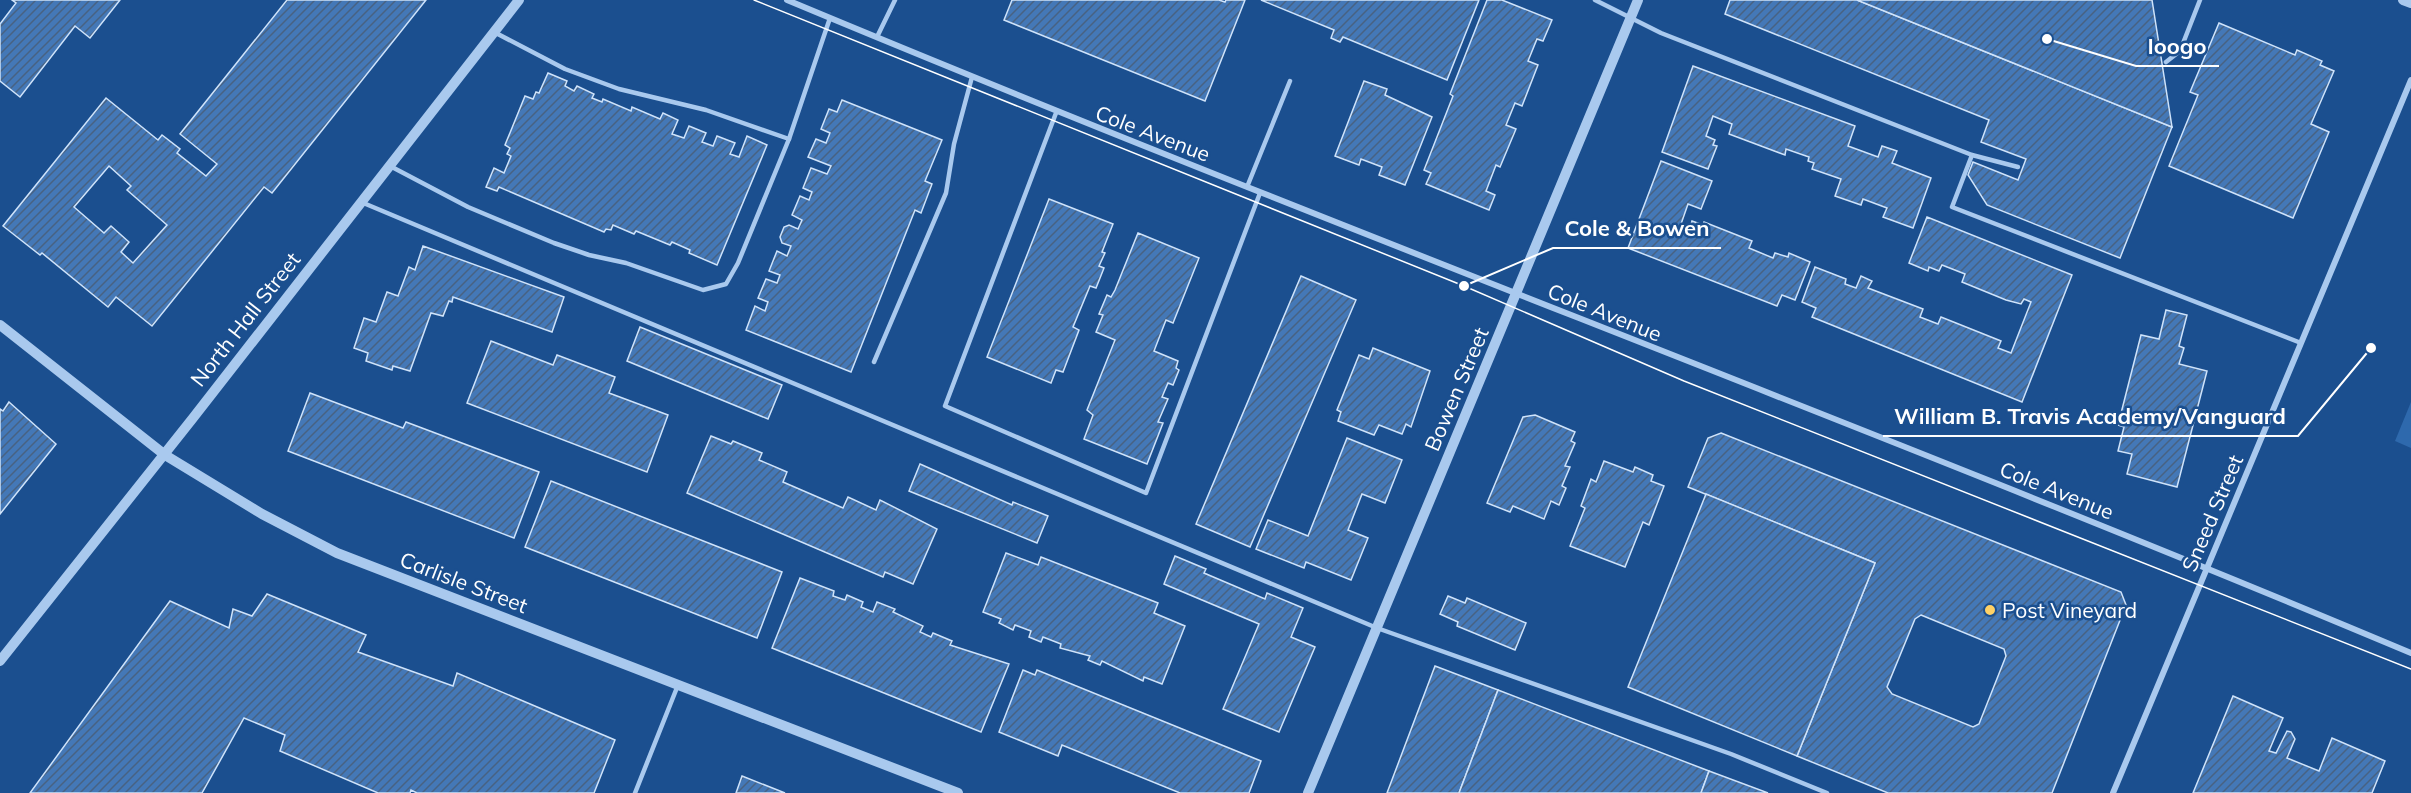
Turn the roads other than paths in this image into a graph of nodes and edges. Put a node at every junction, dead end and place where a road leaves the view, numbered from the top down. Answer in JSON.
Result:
{"nodes":[{"id":1,"x":519,"y":0,"type":"edge"},
{"id":2,"x":787,"y":0,"type":"edge"},
{"id":3,"x":895,"y":0,"type":"edge"},
{"id":4,"x":1595,"y":0,"type":"edge"},
{"id":5,"x":1638,"y":0,"type":"edge"},
{"id":6,"x":2200,"y":0,"type":"edge"},
{"id":7,"x":2403,"y":0,"type":"edge"},
{"id":8,"x":2411,"y":3,"type":"edge"},
{"id":9,"x":831,"y":18,"type":"junction"},
{"id":10,"x":1631,"y":18,"type":"junction"},
{"id":11,"x":494,"y":32,"type":"junction"},
{"id":12,"x":877,"y":37,"type":"junction"},
{"id":13,"x":2166,"y":62,"type":"dead end"},
{"id":14,"x":972,"y":77,"type":"junction"},
{"id":15,"x":2411,"y":80,"type":"edge"},
{"id":16,"x":1290,"y":81,"type":"dead end"},
{"id":17,"x":1056,"y":112,"type":"junction"},
{"id":18,"x":789,"y":139,"type":"junction"},
{"id":19,"x":1972,"y":155,"type":"junction"},
{"id":20,"x":390,"y":166,"type":"junction"},
{"id":21,"x":2018,"y":168,"type":"dead end"},
{"id":22,"x":1247,"y":187,"type":"junction"},
{"id":23,"x":1260,"y":193,"type":"junction"},
{"id":24,"x":361,"y":202,"type":"junction"},
{"id":25,"x":1517,"y":294,"type":"junction"},
{"id":26,"x":0,"y":325,"type":"edge"},
{"id":27,"x":2301,"y":344,"type":"junction"},
{"id":28,"x":874,"y":362,"type":"dead end"},
{"id":29,"x":165,"y":455,"type":"junction"},
{"id":30,"x":2206,"y":567,"type":"junction"},
{"id":31,"x":1377,"y":628,"type":"junction"},
{"id":32,"x":2411,"y":653,"type":"edge"},
{"id":33,"x":0,"y":661,"type":"edge"},
{"id":34,"x":678,"y":685,"type":"junction"},
{"id":35,"x":635,"y":793,"type":"edge"},
{"id":36,"x":955,"y":793,"type":"edge"},
{"id":37,"x":1308,"y":793,"type":"edge"},
{"id":38,"x":1827,"y":793,"type":"edge"},
{"id":39,"x":2113,"y":793,"type":"edge"}],
"edges":[{"from":1,"to":11,"type":"street","name":"North Hall Street"},
{"from":2,"to":9,"type":"street","name":"Cole Avenue"},
{"from":3,"to":12,"type":"lane"},
{"from":4,"to":10,"type":"lane"},
{"from":5,"to":10,"type":"street","name":"Bowen Street"},
{"from":6,"to":13,"type":"lane"},
{"from":7,"to":8,"type":"street"},
{"from":9,"to":12,"type":"street","name":"Cole Avenue"},
{"from":9,"to":18,"type":"lane"},
{"from":10,"to":19,"type":"lane"},
{"from":10,"to":25,"type":"street","name":"Bowen Street"},
{"from":11,"to":18,"type":"lane"},
{"from":11,"to":20,"type":"street","name":"North Hall Street"},
{"from":12,"to":14,"type":"street","name":"Cole Avenue"},
{"from":14,"to":17,"type":"street","name":"Cole Avenue"},
{"from":14,"to":28,"type":"lane"},
{"from":15,"to":27,"type":"street","name":"Sneed Street"},
{"from":16,"to":22,"type":"lane"},
{"from":17,"to":22,"type":"street","name":"Cole Avenue"},
{"from":17,"to":23,"type":"lane"},
{"from":18,"to":20,"type":"lane"},
{"from":19,"to":21,"type":"lane"},
{"from":19,"to":27,"type":"lane"},
{"from":20,"to":24,"type":"street","name":"North Hall Street"},
{"from":22,"to":23,"type":"street","name":"Cole Avenue"},
{"from":23,"to":25,"type":"street","name":"Cole Avenue"},
{"from":24,"to":29,"type":"street","name":"North Hall Street"},
{"from":24,"to":31,"type":"lane"},
{"from":25,"to":30,"type":"street","name":"Cole Avenue"},
{"from":25,"to":31,"type":"street","name":"Bowen Street"},
{"from":26,"to":29,"type":"street","name":"Carlisle Street"},
{"from":27,"to":30,"type":"street","name":"Sneed Street"},
{"from":29,"to":33,"type":"street","name":"North Hall Street"},
{"from":29,"to":34,"type":"street","name":"Carlisle Street"},
{"from":30,"to":32,"type":"street","name":"Cole Avenue"},
{"from":30,"to":39,"type":"street","name":"Sneed Street"},
{"from":31,"to":37,"type":"street","name":"Bowen Street"},
{"from":31,"to":38,"type":"lane"},
{"from":34,"to":35,"type":"lane"},
{"from":34,"to":36,"type":"street","name":"Carlisle Street"}]}
